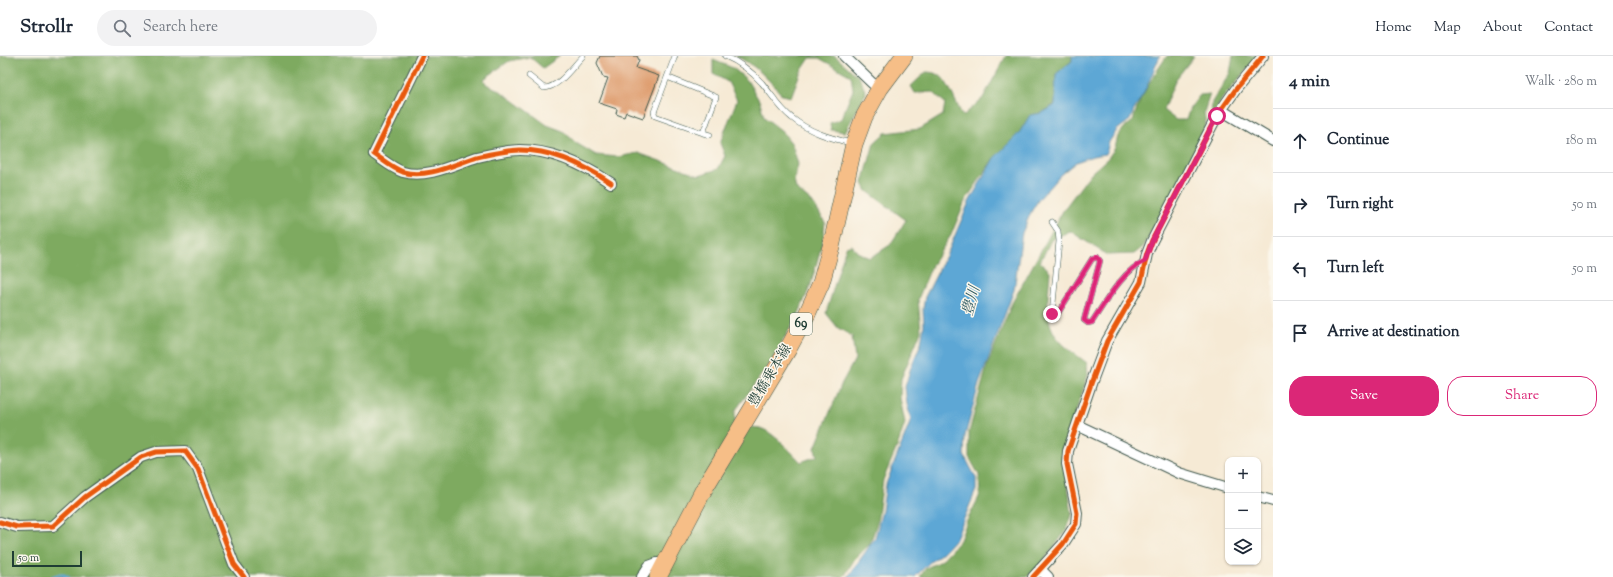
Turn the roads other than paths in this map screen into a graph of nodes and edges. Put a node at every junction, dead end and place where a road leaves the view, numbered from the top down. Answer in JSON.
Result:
{"nodes":[{"id":1,"x":422,"y":56,"type":"edge"},
{"id":2,"x":583,"y":56,"type":"edge"},
{"id":3,"x":675,"y":56,"type":"edge"},
{"id":4,"x":725,"y":56,"type":"edge"},
{"id":5,"x":844,"y":56,"type":"edge"},
{"id":6,"x":904,"y":56,"type":"edge"},
{"id":7,"x":1263,"y":56,"type":"edge"},
{"id":8,"x":529,"y":76,"type":"dead end"},
{"id":9,"x":667,"y":77,"type":"junction"},
{"id":10,"x":880,"y":88,"type":"junction"},
{"id":11,"x":1221,"y":110,"type":"junction"},
{"id":12,"x":703,"y":133,"type":"junction"},
{"id":13,"x":710,"y":136,"type":"dead end"},
{"id":14,"x":1273,"y":141,"type":"edge"},
{"id":15,"x":854,"y":144,"type":"junction"},
{"id":16,"x":611,"y":183,"type":"dead end"},
{"id":17,"x":1052,"y":222,"type":"dead end"},
{"id":18,"x":1145,"y":261,"type":"junction"},
{"id":19,"x":1077,"y":425,"type":"junction"},
{"id":20,"x":1225,"y":487,"type":"edge"},
{"id":21,"x":1261,"y":498,"type":"edge"},
{"id":22,"x":1273,"y":501,"type":"edge"},
{"id":23,"x":0,"y":522,"type":"edge"},
{"id":24,"x":1040,"y":569,"type":"junction"},
{"id":25,"x":662,"y":570,"type":"edge"},
{"id":26,"x":244,"y":577,"type":"edge"},
{"id":27,"x":642,"y":577,"type":"edge"},
{"id":28,"x":1033,"y":577,"type":"edge"},
{"id":29,"x":1048,"y":577,"type":"edge"}],
"edges":[{"from":1,"to":16,"type":"street"},
{"from":2,"to":8,"type":"lane"},
{"from":3,"to":9,"type":"lane"},
{"from":4,"to":15,"type":"lane"},
{"from":5,"to":10,"type":"street"},
{"from":6,"to":10,"type":"main road","name":"豊橋乗本線","number":"69"},
{"from":7,"to":11,"type":"street"},
{"from":9,"to":12,"type":"lane"},
{"from":9,"to":12,"type":"lane"},
{"from":10,"to":15,"type":"main road","name":"豊橋乗本線","number":"69"},
{"from":11,"to":14,"type":"street"},
{"from":11,"to":18,"type":"street"},
{"from":12,"to":13,"type":"lane"},
{"from":15,"to":25,"type":"main road","name":"豊橋乗本線","number":"69"},
{"from":17,"to":18,"type":"lane"},
{"from":18,"to":19,"type":"street"},
{"from":19,"to":20,"type":"street"},
{"from":19,"to":24,"type":"street"},
{"from":21,"to":22,"type":"street"},
{"from":23,"to":26,"type":"street"},
{"from":24,"to":28,"type":"street"},
{"from":24,"to":29,"type":"street"},
{"from":25,"to":27,"type":"street"}]}
